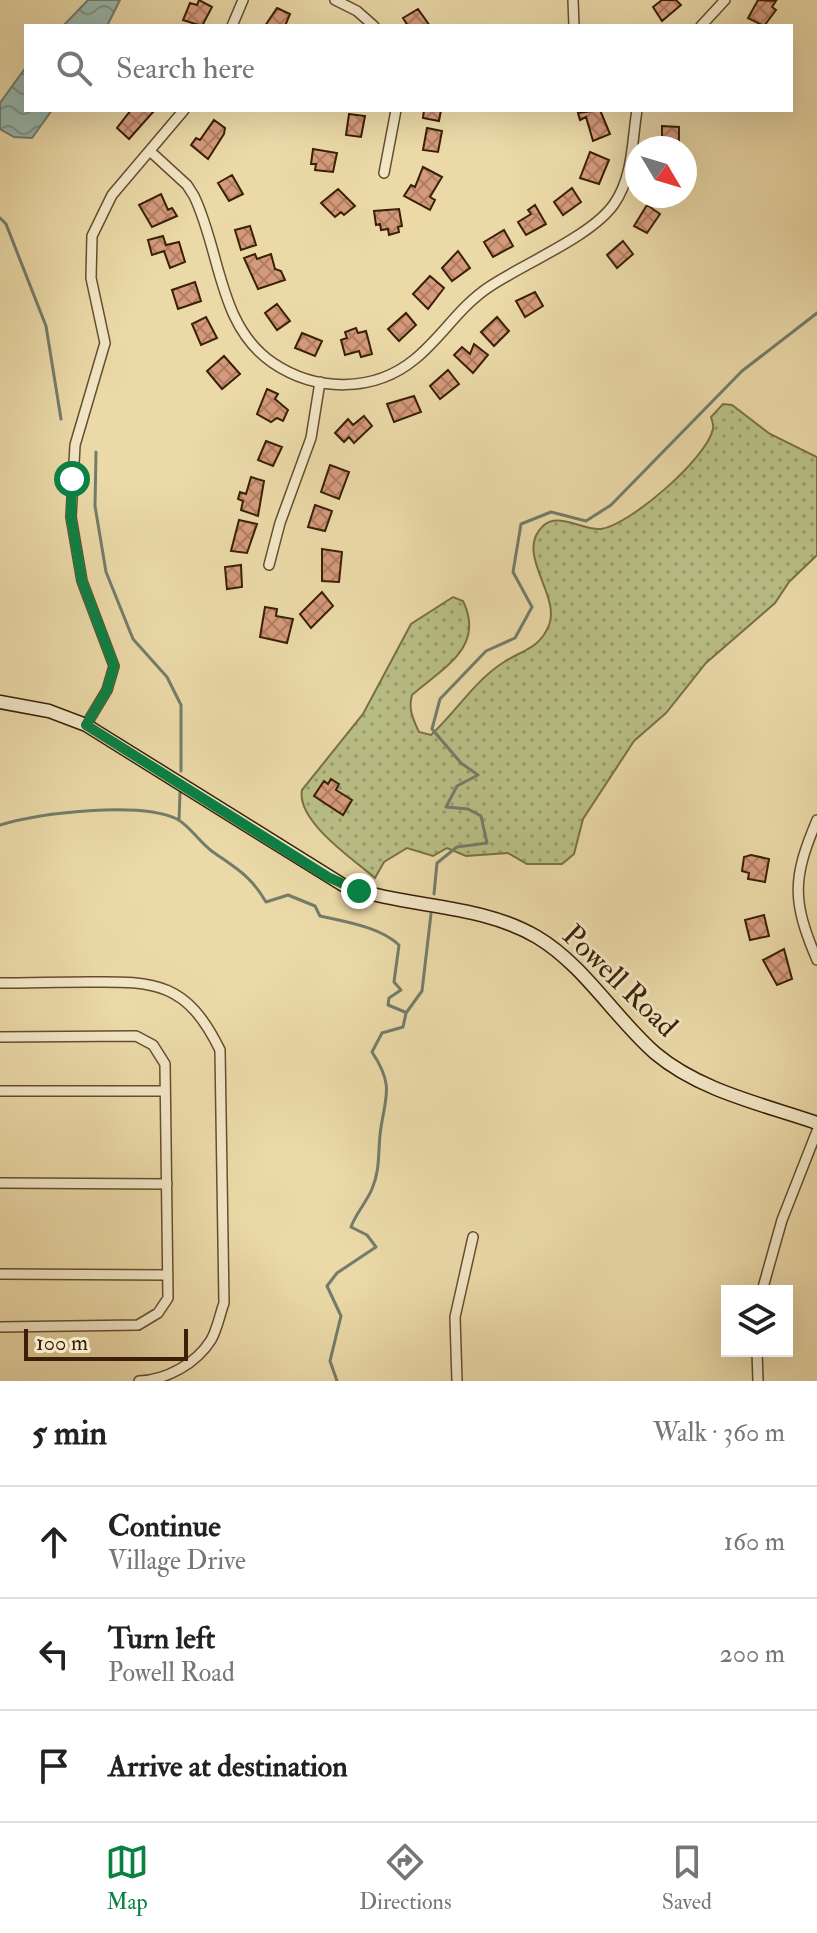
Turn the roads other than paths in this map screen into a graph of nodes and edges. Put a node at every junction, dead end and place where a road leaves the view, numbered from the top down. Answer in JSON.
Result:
{"nodes":[{"id":1,"x":243,"y":0,"type":"edge"},
{"id":2,"x":335,"y":0,"type":"edge"},
{"id":3,"x":573,"y":0,"type":"edge"},
{"id":4,"x":725,"y":0,"type":"edge"},
{"id":5,"x":233,"y":24,"type":"edge"},
{"id":6,"x":372,"y":24,"type":"edge"},
{"id":7,"x":574,"y":24,"type":"edge"},
{"id":8,"x":703,"y":24,"type":"edge"},
{"id":9,"x":182,"y":112,"type":"edge"},
{"id":10,"x":396,"y":112,"type":"edge"},
{"id":11,"x":637,"y":112,"type":"edge"},
{"id":12,"x":151,"y":152,"type":"junction"},
{"id":13,"x":384,"y":173,"type":"dead end"},
{"id":14,"x":320,"y":382,"type":"junction"},
{"id":15,"x":269,"y":565,"type":"dead end"},
{"id":16,"x":0,"y":702,"type":"edge"},
{"id":17,"x":86,"y":725,"type":"junction"},
{"id":18,"x":817,"y":820,"type":"edge"},
{"id":19,"x":817,"y":960,"type":"edge"},
{"id":20,"x":0,"y":983,"type":"edge"},
{"id":21,"x":0,"y":1037,"type":"edge"},
{"id":22,"x":0,"y":1091,"type":"edge"},
{"id":23,"x":165,"y":1091,"type":"junction"},
{"id":24,"x":817,"y":1123,"type":"edge"},
{"id":25,"x":817,"y":1131,"type":"edge"},
{"id":26,"x":0,"y":1183,"type":"edge"},
{"id":27,"x":167,"y":1184,"type":"junction"},
{"id":28,"x":473,"y":1237,"type":"dead end"},
{"id":29,"x":0,"y":1274,"type":"edge"},
{"id":30,"x":168,"y":1275,"type":"junction"},
{"id":31,"x":764,"y":1285,"type":"edge"},
{"id":32,"x":0,"y":1327,"type":"edge"},
{"id":33,"x":757,"y":1357,"type":"edge"},
{"id":34,"x":139,"y":1381,"type":"edge"},
{"id":35,"x":457,"y":1381,"type":"edge"},
{"id":36,"x":758,"y":1381,"type":"edge"}],
"edges":[{"from":1,"to":5,"type":"street"},
{"from":2,"to":6,"type":"street"},
{"from":3,"to":7,"type":"street"},
{"from":4,"to":8,"type":"street"},
{"from":9,"to":12,"type":"street"},
{"from":10,"to":13,"type":"street"},
{"from":11,"to":14,"type":"street"},
{"from":12,"to":14,"type":"street"},
{"from":12,"to":17,"type":"street"},
{"from":14,"to":15,"type":"street"},
{"from":16,"to":17,"type":"street","name":"Powell Road"},
{"from":17,"to":24,"type":"street","name":"Powell Road"},
{"from":18,"to":19,"type":"street"},
{"from":20,"to":34,"type":"street"},
{"from":21,"to":23,"type":"street"},
{"from":22,"to":23,"type":"street"},
{"from":23,"to":27,"type":"street"},
{"from":25,"to":31,"type":"street"},
{"from":26,"to":27,"type":"street"},
{"from":27,"to":30,"type":"street"},
{"from":28,"to":35,"type":"street"},
{"from":29,"to":30,"type":"street"},
{"from":30,"to":32,"type":"street"},
{"from":33,"to":36,"type":"street"}]}
